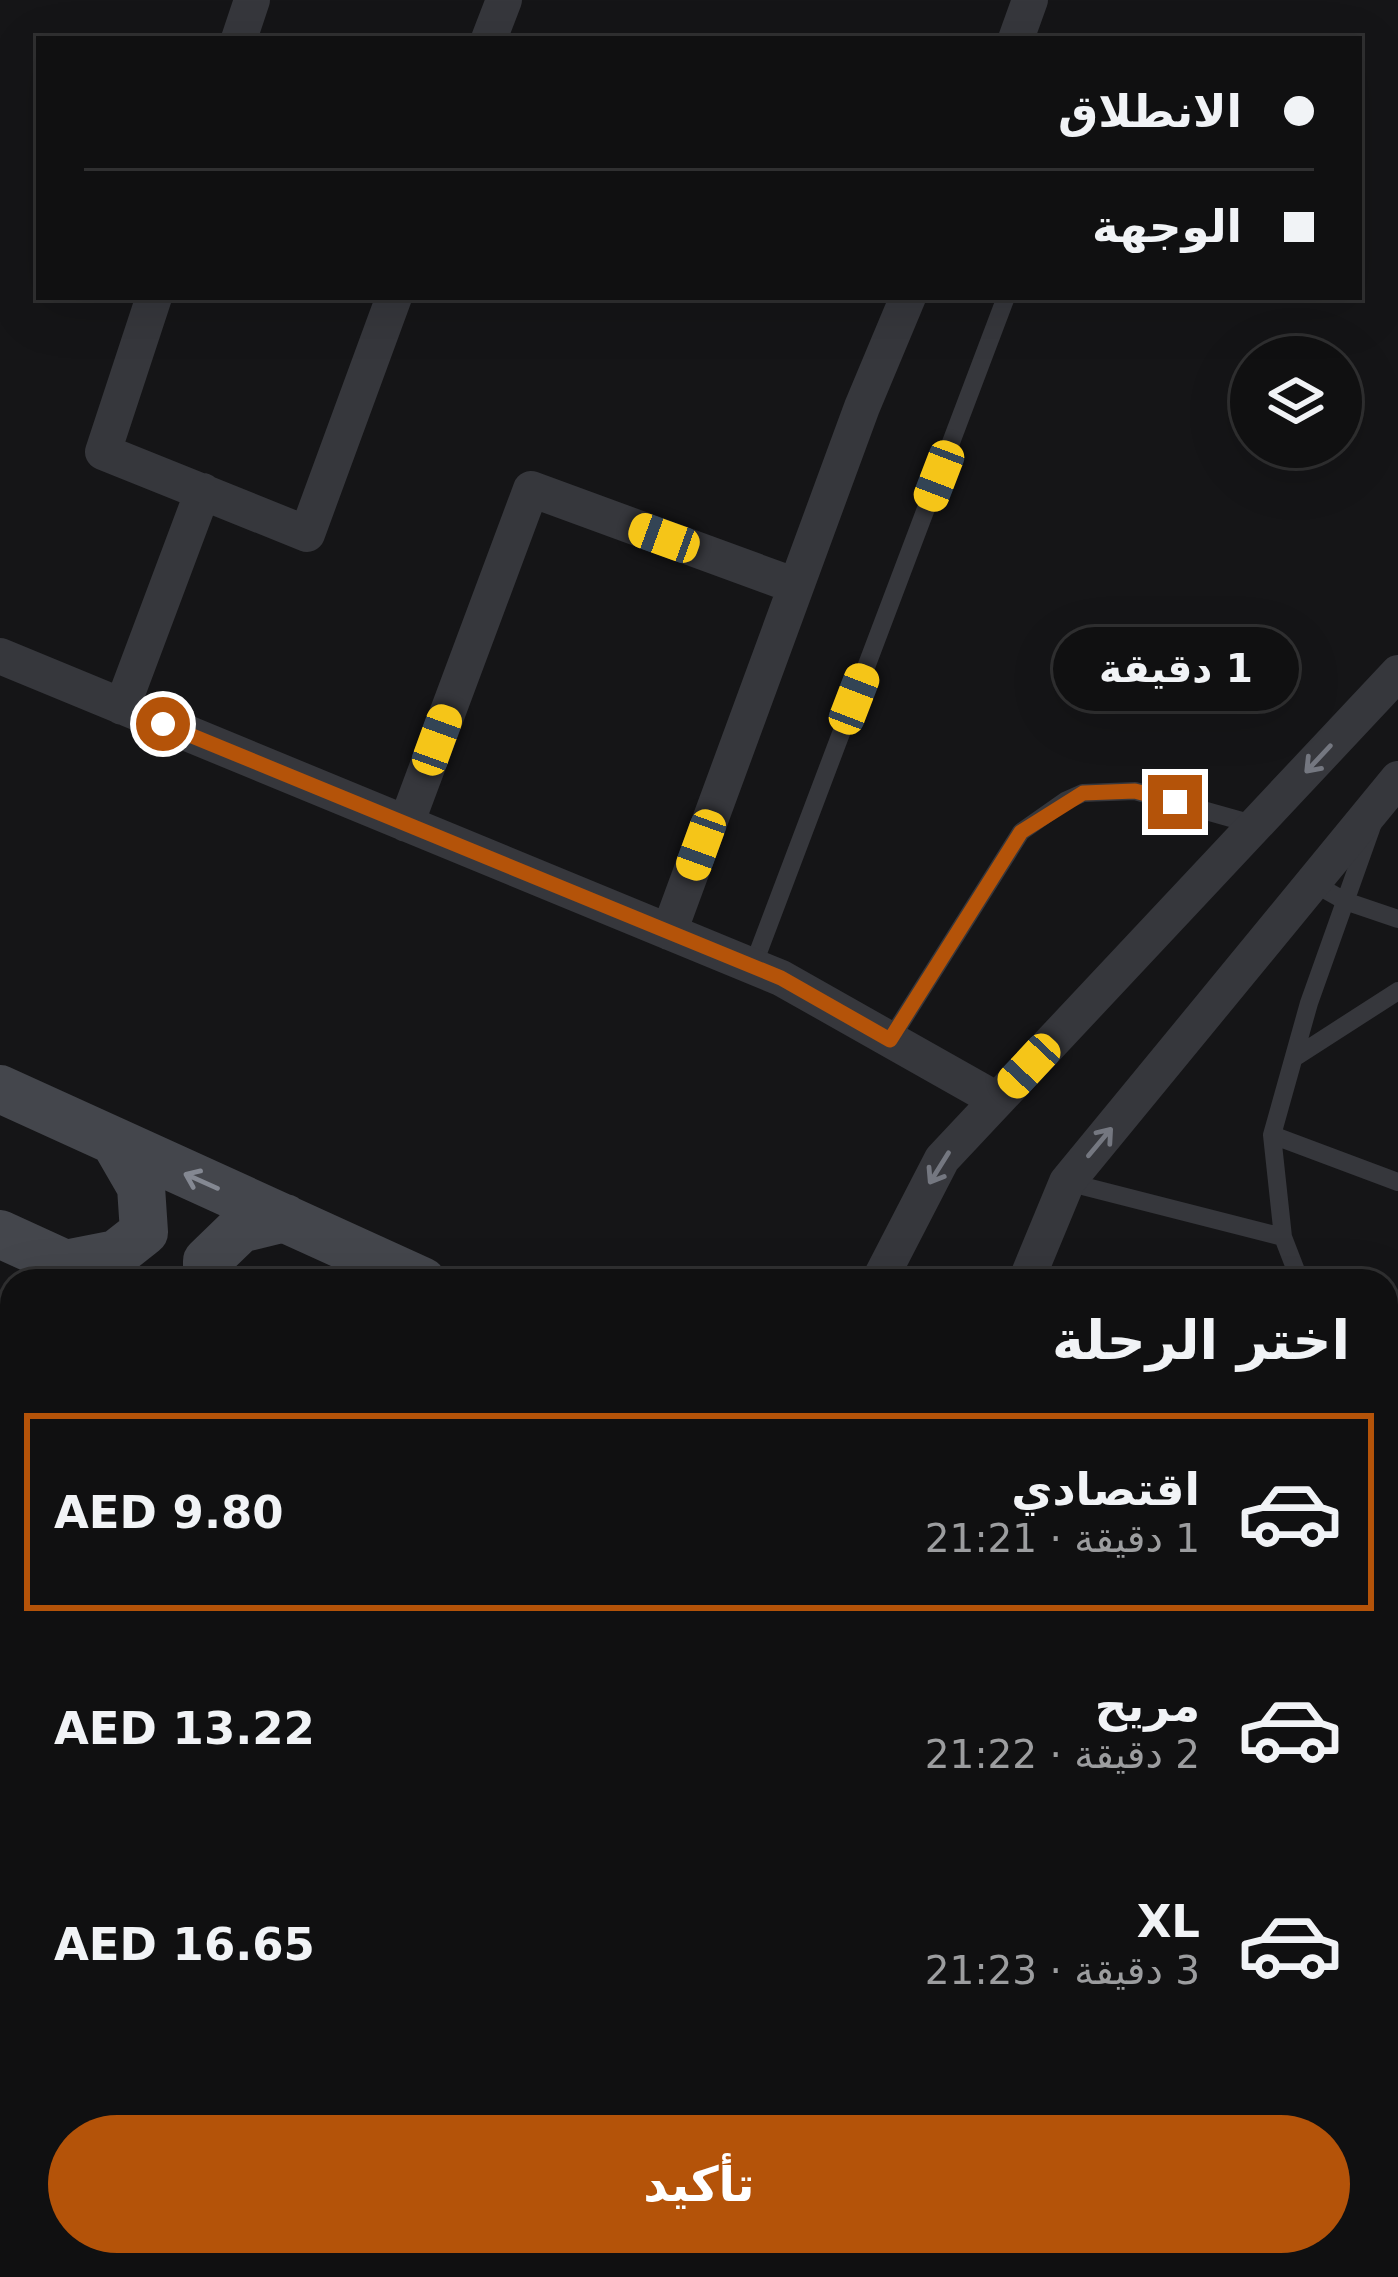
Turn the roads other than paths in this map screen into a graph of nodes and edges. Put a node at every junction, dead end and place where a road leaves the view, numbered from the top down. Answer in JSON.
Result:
{"nodes":[{"id":1,"x":252,"y":0,"type":"edge"},
{"id":2,"x":504,"y":0,"type":"edge"},
{"id":3,"x":1030,"y":0,"type":"edge"},
{"id":4,"x":240,"y":36,"type":"edge"},
{"id":5,"x":490,"y":36,"type":"edge"},
{"id":6,"x":1017,"y":36,"type":"edge"},
{"id":7,"x":153,"y":300,"type":"edge"},
{"id":8,"x":393,"y":300,"type":"edge"},
{"id":9,"x":907,"y":300,"type":"edge"},
{"id":10,"x":1005,"y":300,"type":"edge"},
{"id":11,"x":203,"y":491,"type":"junction"},
{"id":12,"x":796,"y":586,"type":"junction"},
{"id":13,"x":0,"y":656,"type":"edge"},
{"id":14,"x":1398,"y":673,"type":"edge"},
{"id":15,"x":122,"y":707,"type":"junction"},
{"id":16,"x":1390,"y":790,"type":"edge"},
{"id":17,"x":406,"y":824,"type":"junction"},
{"id":18,"x":1256,"y":824,"type":"junction"},
{"id":19,"x":1313,"y":883,"type":"junction"},
{"id":20,"x":1345,"y":902,"type":"junction"},
{"id":21,"x":1398,"y":919,"type":"edge"},
{"id":22,"x":669,"y":932,"type":"junction"},
{"id":23,"x":752,"y":966,"type":"junction"},
{"id":24,"x":1398,"y":991,"type":"edge"},
{"id":25,"x":890,"y":1040,"type":"junction"},
{"id":26,"x":1294,"y":1058,"type":"junction"},
{"id":27,"x":0,"y":1089,"type":"edge"},
{"id":28,"x":997,"y":1100,"type":"junction"},
{"id":29,"x":1272,"y":1136,"type":"junction"},
{"id":30,"x":115,"y":1142,"type":"junction"},
{"id":31,"x":1067,"y":1181,"type":"junction"},
{"id":32,"x":1398,"y":1182,"type":"edge"},
{"id":33,"x":285,"y":1219,"type":"junction"},
{"id":34,"x":0,"y":1234,"type":"edge"},
{"id":35,"x":1282,"y":1237,"type":"junction"},
{"id":36,"x":76,"y":1269,"type":"edge"},
{"id":37,"x":88,"y":1269,"type":"edge"},
{"id":38,"x":207,"y":1269,"type":"edge"},
{"id":39,"x":395,"y":1269,"type":"edge"},
{"id":40,"x":885,"y":1269,"type":"edge"},
{"id":41,"x":1031,"y":1269,"type":"edge"},
{"id":42,"x":1295,"y":1269,"type":"edge"}],
"edges":[{"from":1,"to":4,"type":"street"},
{"from":2,"to":5,"type":"street"},
{"from":3,"to":6,"type":"street"},
{"from":7,"to":11,"type":"street"},
{"from":8,"to":11,"type":"street"},
{"from":9,"to":12,"type":"street"},
{"from":10,"to":23,"type":"lane"},
{"from":11,"to":15,"type":"street"},
{"from":12,"to":17,"type":"street"},
{"from":12,"to":22,"type":"street"},
{"from":13,"to":15,"type":"street"},
{"from":14,"to":18,"type":"street","one_way":true},
{"from":15,"to":17,"type":"street"},
{"from":16,"to":19,"type":"street"},
{"from":16,"to":20,"type":"lane"},
{"from":17,"to":22,"type":"street"},
{"from":18,"to":25,"type":"lane"},
{"from":18,"to":28,"type":"street"},
{"from":19,"to":20,"type":"lane"},
{"from":31,"to":19,"type":"street","one_way":true},
{"from":20,"to":21,"type":"lane"},
{"from":20,"to":26,"type":"lane"},
{"from":22,"to":23,"type":"street"},
{"from":23,"to":25,"type":"street"},
{"from":24,"to":26,"type":"lane"},
{"from":25,"to":28,"type":"street"},
{"from":26,"to":29,"type":"lane"},
{"from":27,"to":30,"type":"street"},
{"from":28,"to":40,"type":"street","one_way":true},
{"from":29,"to":32,"type":"lane"},
{"from":29,"to":35,"type":"lane"},
{"from":33,"to":30,"type":"street","one_way":true},
{"from":30,"to":37,"type":"street"},
{"from":31,"to":35,"type":"lane"},
{"from":31,"to":41,"type":"street"},
{"from":33,"to":38,"type":"street"},
{"from":33,"to":39,"type":"street"},
{"from":34,"to":36,"type":"street"},
{"from":35,"to":42,"type":"lane"}]}
